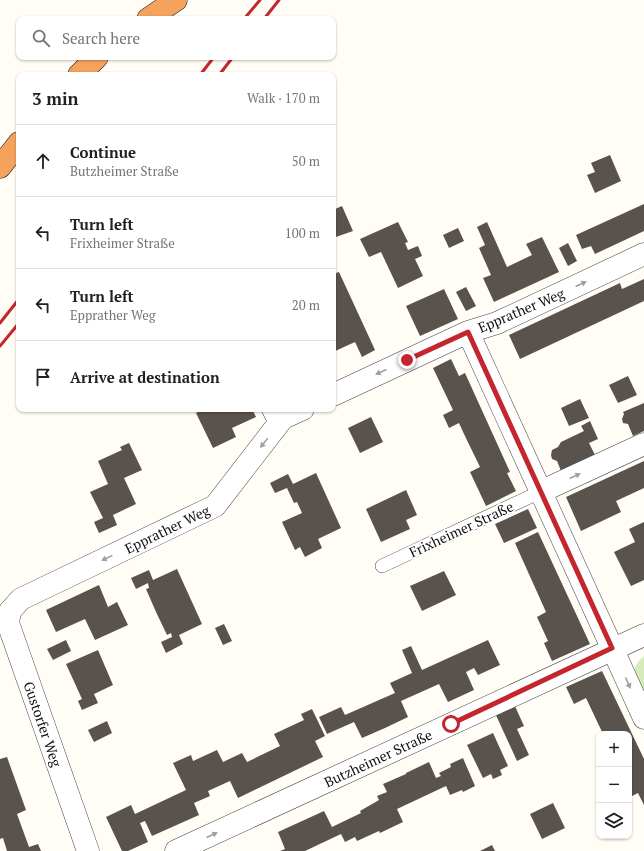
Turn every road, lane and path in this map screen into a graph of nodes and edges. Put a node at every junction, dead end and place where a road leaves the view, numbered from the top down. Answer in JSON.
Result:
{"nodes":[{"id":1,"x":176,"y":0,"type":"edge"},
{"id":2,"x":152,"y":16,"type":"edge"},
{"id":3,"x":94,"y":60,"type":"edge"},
{"id":4,"x":82,"y":72,"type":"edge"},
{"id":5,"x":16,"y":147,"type":"edge"},
{"id":6,"x":0,"y":167,"type":"edge"},
{"id":7,"x":644,"y":254,"type":"edge"},
{"id":8,"x":468,"y":332,"type":"junction"},
{"id":9,"x":336,"y":394,"type":"edge"},
{"id":10,"x":296,"y":412,"type":"edge"},
{"id":11,"x":274,"y":416,"type":"edge"},
{"id":12,"x":644,"y":444,"type":"edge"},
{"id":13,"x":540,"y":492,"type":"junction"},
{"id":14,"x":382,"y":566,"type":"dead end"},
{"id":15,"x":21,"y":599,"type":"joint"},
{"id":16,"x":644,"y":635,"type":"edge"},
{"id":17,"x":612,"y":648,"type":"junction"},
{"id":18,"x":644,"y":718,"type":"edge"},
{"id":19,"x":88,"y":851,"type":"edge"},
{"id":20,"x":176,"y":851,"type":"edge"}],
"edges":[{"from":1,"to":2,"type":"highway"},
{"from":3,"to":4,"type":"highway"},
{"from":5,"to":6,"type":"highway"},
{"from":8,"to":7,"type":"street","name":"Epprather Weg","one_way":true},
{"from":8,"to":9,"type":"street","name":"Epprather Weg","one_way":true},
{"from":8,"to":13,"type":"street"},
{"from":10,"to":11,"type":"street","name":"Epprather Weg"},
{"from":11,"to":15,"type":"street","name":"Epprather Weg","one_way":true},
{"from":13,"to":12,"type":"street","one_way":true},
{"from":13,"to":14,"type":"lane","name":"Frixheimer Straße"},
{"from":13,"to":17,"type":"street"},
{"from":15,"to":19,"type":"street","name":"Gustorfer Weg"},
{"from":16,"to":17,"type":"street","name":"Butzheimer Straße"},
{"from":17,"to":18,"type":"street","one_way":true},
{"from":20,"to":17,"type":"street","name":"Butzheimer Straße","one_way":true}]}
